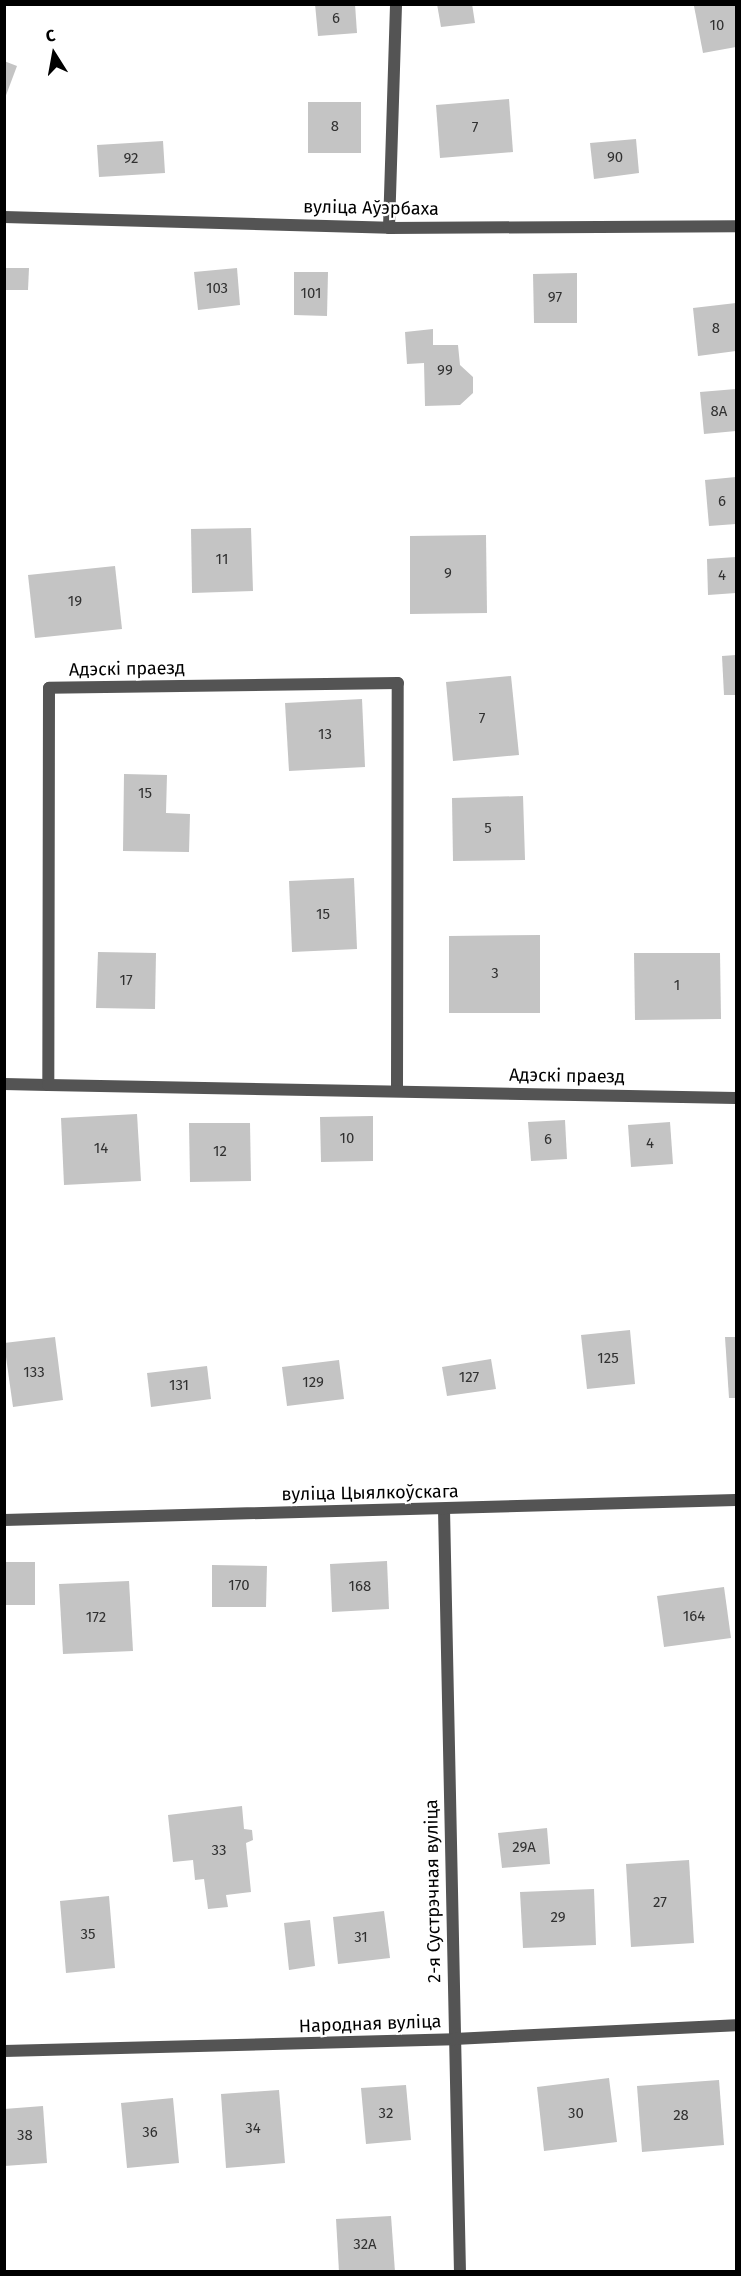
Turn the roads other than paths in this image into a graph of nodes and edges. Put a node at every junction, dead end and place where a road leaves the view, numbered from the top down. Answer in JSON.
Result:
{"nodes":[{"id":1,"x":396,"y":4,"type":"edge"},
{"id":2,"x":4,"y":217,"type":"edge"},
{"id":3,"x":736,"y":226,"type":"edge"},
{"id":4,"x":389,"y":228,"type":"junction"},
{"id":5,"x":4,"y":1084,"type":"edge"},
{"id":6,"x":48,"y":1085,"type":"junction"},
{"id":7,"x":397,"y":1090,"type":"junction"},
{"id":8,"x":736,"y":1098,"type":"edge"},
{"id":9,"x":736,"y":1500,"type":"edge"},
{"id":10,"x":444,"y":1509,"type":"junction"},
{"id":11,"x":4,"y":1520,"type":"edge"},
{"id":12,"x":736,"y":2025,"type":"edge"},
{"id":13,"x":453,"y":2039,"type":"junction"},
{"id":14,"x":4,"y":2051,"type":"edge"},
{"id":15,"x":460,"y":2271,"type":"edge"}],
"edges":[{"from":1,"to":4,"type":"street"},
{"from":2,"to":4,"type":"street","name":"вуліца Аўэрбаха"},
{"from":3,"to":4,"type":"street","name":"вуліца Аўэрбаха"},
{"from":5,"to":6,"type":"street"},
{"from":6,"to":7,"type":"street","name":"Адэскі праезд"},
{"from":6,"to":7,"type":"street","name":"Адэскі праезд"},
{"from":7,"to":8,"type":"street","name":"Адэскі праезд"},
{"from":9,"to":10,"type":"street","name":"вуліца Цыялкоўскага"},
{"from":10,"to":11,"type":"street","name":"вуліца Цыялкоўскага"},
{"from":10,"to":13,"type":"street","name":"2-я Сустрэчная вуліца"},
{"from":12,"to":13,"type":"street","name":"Народная вуліца"},
{"from":13,"to":14,"type":"street","name":"Народная вуліца"},
{"from":13,"to":15,"type":"street","name":"2-я Сустрэчная вуліца"}]}
